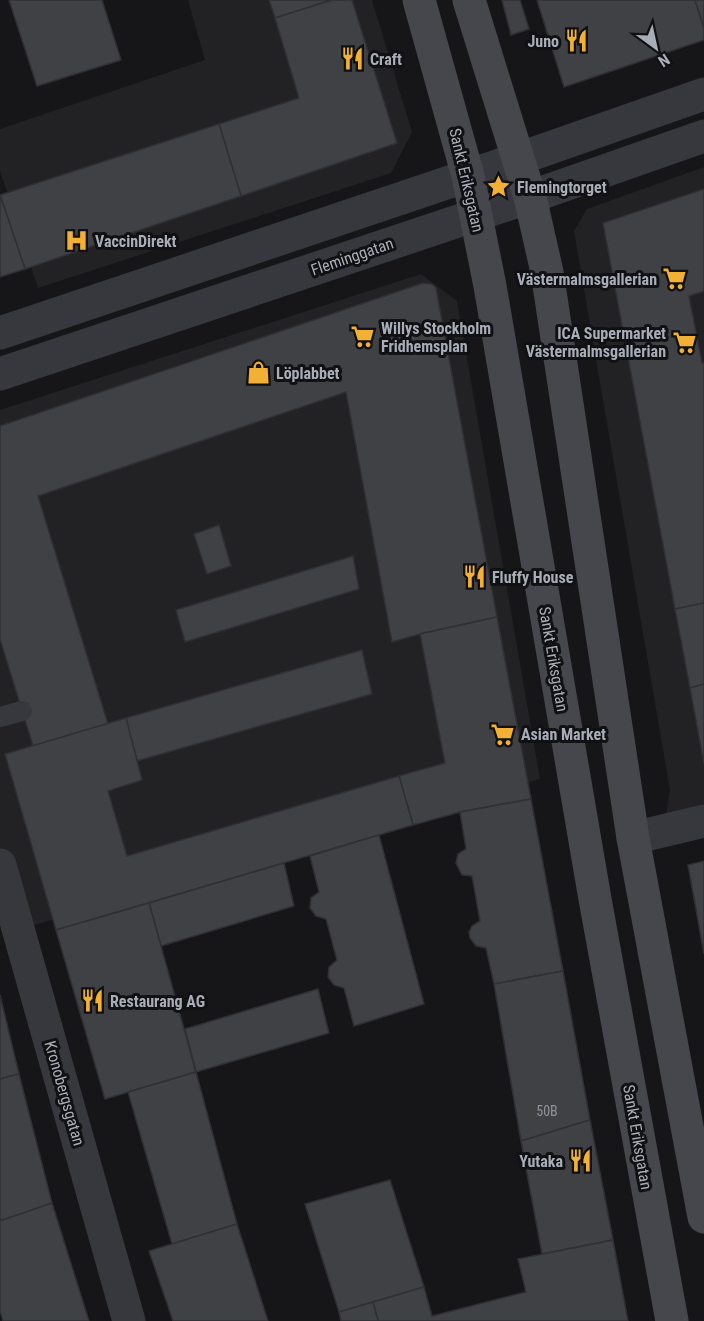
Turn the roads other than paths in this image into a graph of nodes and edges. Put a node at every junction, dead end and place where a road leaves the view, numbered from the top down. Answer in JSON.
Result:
{"nodes":[{"id":1,"x":419,"y":0,"type":"edge"},
{"id":2,"x":469,"y":0,"type":"edge"},
{"id":3,"x":704,"y":94,"type":"edge"},
{"id":4,"x":704,"y":136,"type":"edge"},
{"id":5,"x":518,"y":159,"type":"junction"},
{"id":6,"x":468,"y":176,"type":"junction"},
{"id":7,"x":530,"y":197,"type":"junction"},
{"id":8,"x":477,"y":214,"type":"junction"},
{"id":9,"x":0,"y":333,"type":"edge"},
{"id":10,"x":0,"y":374,"type":"edge"},
{"id":11,"x":22,"y":711,"type":"dead end"},
{"id":12,"x":0,"y":717,"type":"edge"},
{"id":13,"x":704,"y":821,"type":"edge"},
{"id":14,"x":633,"y":838,"type":"junction"},
{"id":15,"x":0,"y":864,"type":"edge"},
{"id":16,"x":704,"y":1217,"type":"edge"},
{"id":17,"x":129,"y":1321,"type":"edge"},
{"id":18,"x":672,"y":1321,"type":"edge"}],
"edges":[{"from":1,"to":6,"type":"main road","name":"Sankt Eriksgatan"},
{"from":2,"to":5,"type":"main road"},
{"from":3,"to":5,"type":"street"},
{"from":4,"to":7,"type":"street","name":"Fleminggatan"},
{"from":5,"to":6,"type":"street"},
{"from":5,"to":7,"type":"main road"},
{"from":6,"to":8,"type":"main road","name":"Sankt Eriksgatan"},
{"from":6,"to":9,"type":"street"},
{"from":7,"to":8,"type":"street","name":"Fleminggatan"},
{"from":7,"to":14,"type":"main road"},
{"from":8,"to":10,"type":"street","name":"Fleminggatan"},
{"from":8,"to":18,"type":"main road","name":"Sankt Eriksgatan"},
{"from":11,"to":12,"type":"lane"},
{"from":13,"to":14,"type":"street"},
{"from":14,"to":16,"type":"main road"},
{"from":15,"to":17,"type":"street","name":"Kronobergsgatan"}]}
